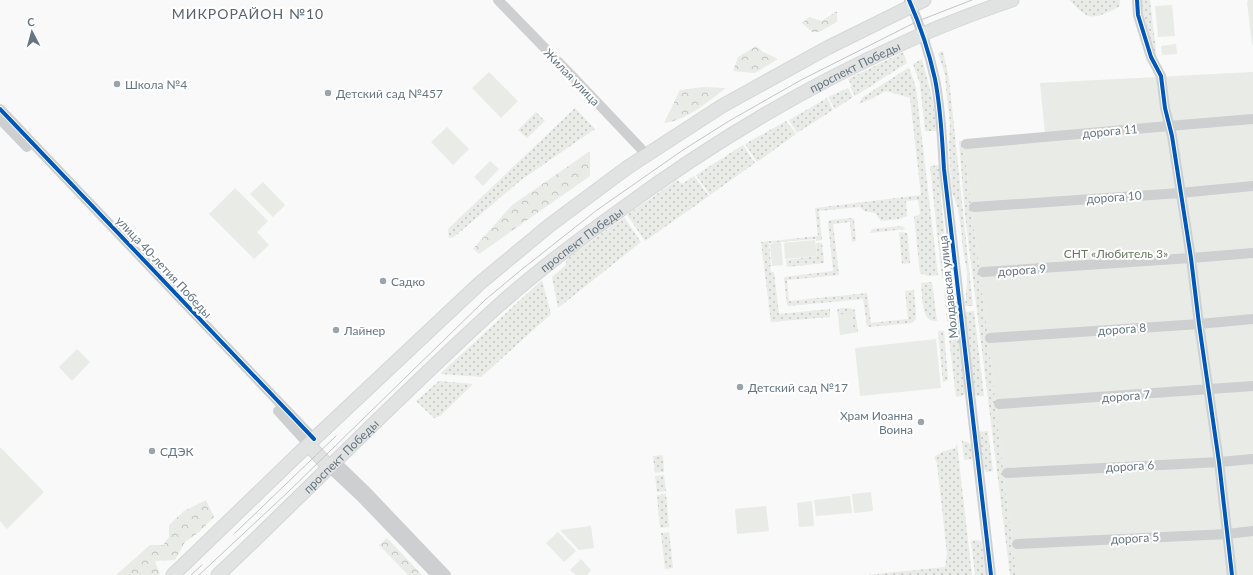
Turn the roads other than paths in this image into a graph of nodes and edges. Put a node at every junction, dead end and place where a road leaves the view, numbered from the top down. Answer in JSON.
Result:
{"nodes":[{"id":1,"x":498,"y":0,"type":"edge"},
{"id":2,"x":924,"y":0,"type":"edge"},
{"id":3,"x":1012,"y":0,"type":"edge"},
{"id":4,"x":1137,"y":0,"type":"edge"},
{"id":5,"x":910,"y":3,"type":"edge"},
{"id":6,"x":922,"y":34,"type":"junction"},
{"id":7,"x":0,"y":109,"type":"edge"},
{"id":8,"x":0,"y":119,"type":"edge"},
{"id":9,"x":1253,"y":119,"type":"edge"},
{"id":10,"x":1169,"y":126,"type":"junction"},
{"id":11,"x":966,"y":144,"type":"dead end"},
{"id":12,"x":646,"y":154,"type":"junction"},
{"id":13,"x":1253,"y":186,"type":"edge"},
{"id":14,"x":1180,"y":192,"type":"junction"},
{"id":15,"x":974,"y":207,"type":"dead end"},
{"id":16,"x":95,"y":213,"type":"junction"},
{"id":17,"x":1253,"y":253,"type":"edge"},
{"id":18,"x":1191,"y":258,"type":"junction"},
{"id":19,"x":982,"y":272,"type":"dead end"},
{"id":20,"x":1253,"y":319,"type":"edge"},
{"id":21,"x":1199,"y":324,"type":"junction"},
{"id":22,"x":990,"y":338,"type":"dead end"},
{"id":23,"x":1253,"y":386,"type":"edge"},
{"id":24,"x":1208,"y":390,"type":"junction"},
{"id":25,"x":999,"y":404,"type":"dead end"},
{"id":26,"x":312,"y":442,"type":"junction"},
{"id":27,"x":1253,"y":459,"type":"edge"},
{"id":28,"x":1219,"y":462,"type":"junction"},
{"id":29,"x":332,"y":464,"type":"junction"},
{"id":30,"x":1006,"y":473,"type":"dead end"},
{"id":31,"x":1253,"y":531,"type":"edge"},
{"id":32,"x":1227,"y":534,"type":"junction"},
{"id":33,"x":1017,"y":544,"type":"dead end"},
{"id":34,"x":173,"y":575,"type":"edge"},
{"id":35,"x":218,"y":575,"type":"edge"},
{"id":36,"x":436,"y":575,"type":"edge"},
{"id":37,"x":446,"y":575,"type":"edge"},
{"id":38,"x":990,"y":575,"type":"edge"},
{"id":39,"x":1232,"y":575,"type":"edge"}],
"edges":[{"from":1,"to":12,"type":"street","name":"Жилая улица"},
{"from":2,"to":5,"type":"main road"},
{"from":3,"to":6,"type":"main road","name":"проспект Победы"},
{"from":4,"to":10,"type":"street"},
{"from":5,"to":6,"type":"street","name":"Молдавская улица"},
{"from":5,"to":12,"type":"main road"},
{"from":6,"to":29,"type":"main road","name":"проспект Победы"},
{"from":6,"to":38,"type":"street","name":"Молдавская улица"},
{"from":7,"to":16,"type":"street","name":"улица 40-летия Победы"},
{"from":8,"to":16,"type":"street"},
{"from":9,"to":10,"type":"street","name":"дорога 11"},
{"from":10,"to":11,"type":"street","name":"дорога 11"},
{"from":10,"to":14,"type":"street"},
{"from":12,"to":26,"type":"main road"},
{"from":13,"to":14,"type":"street","name":"дорога 10"},
{"from":14,"to":15,"type":"street","name":"дорога 10"},
{"from":14,"to":18,"type":"street"},
{"from":16,"to":26,"type":"street","name":"улица 40-летия Победы"},
{"from":16,"to":26,"type":"street","name":"улица 40-летия Победы"},
{"from":17,"to":18,"type":"street","name":"дорога 9"},
{"from":18,"to":19,"type":"street","name":"дорога 9"},
{"from":18,"to":21,"type":"street"},
{"from":20,"to":21,"type":"street","name":"дорога 8"},
{"from":21,"to":22,"type":"street","name":"дорога 8"},
{"from":21,"to":24,"type":"street"},
{"from":23,"to":24,"type":"street","name":"дорога 7"},
{"from":24,"to":25,"type":"street","name":"дорога 7"},
{"from":24,"to":28,"type":"street"},
{"from":26,"to":29,"type":"main road","name":"улица 40-летия Победы"},
{"from":26,"to":34,"type":"main road"},
{"from":27,"to":28,"type":"street","name":"дорога 6"},
{"from":28,"to":30,"type":"street","name":"дорога 6"},
{"from":28,"to":32,"type":"street"},
{"from":29,"to":35,"type":"main road","name":"проспект Победы"},
{"from":29,"to":36,"type":"street","name":"улица 40-летия Победы"},
{"from":29,"to":37,"type":"street","name":"улица 40-летия Победы"},
{"from":31,"to":32,"type":"street","name":"дорога 5"},
{"from":32,"to":33,"type":"street","name":"дорога 5"},
{"from":32,"to":39,"type":"street"}]}
